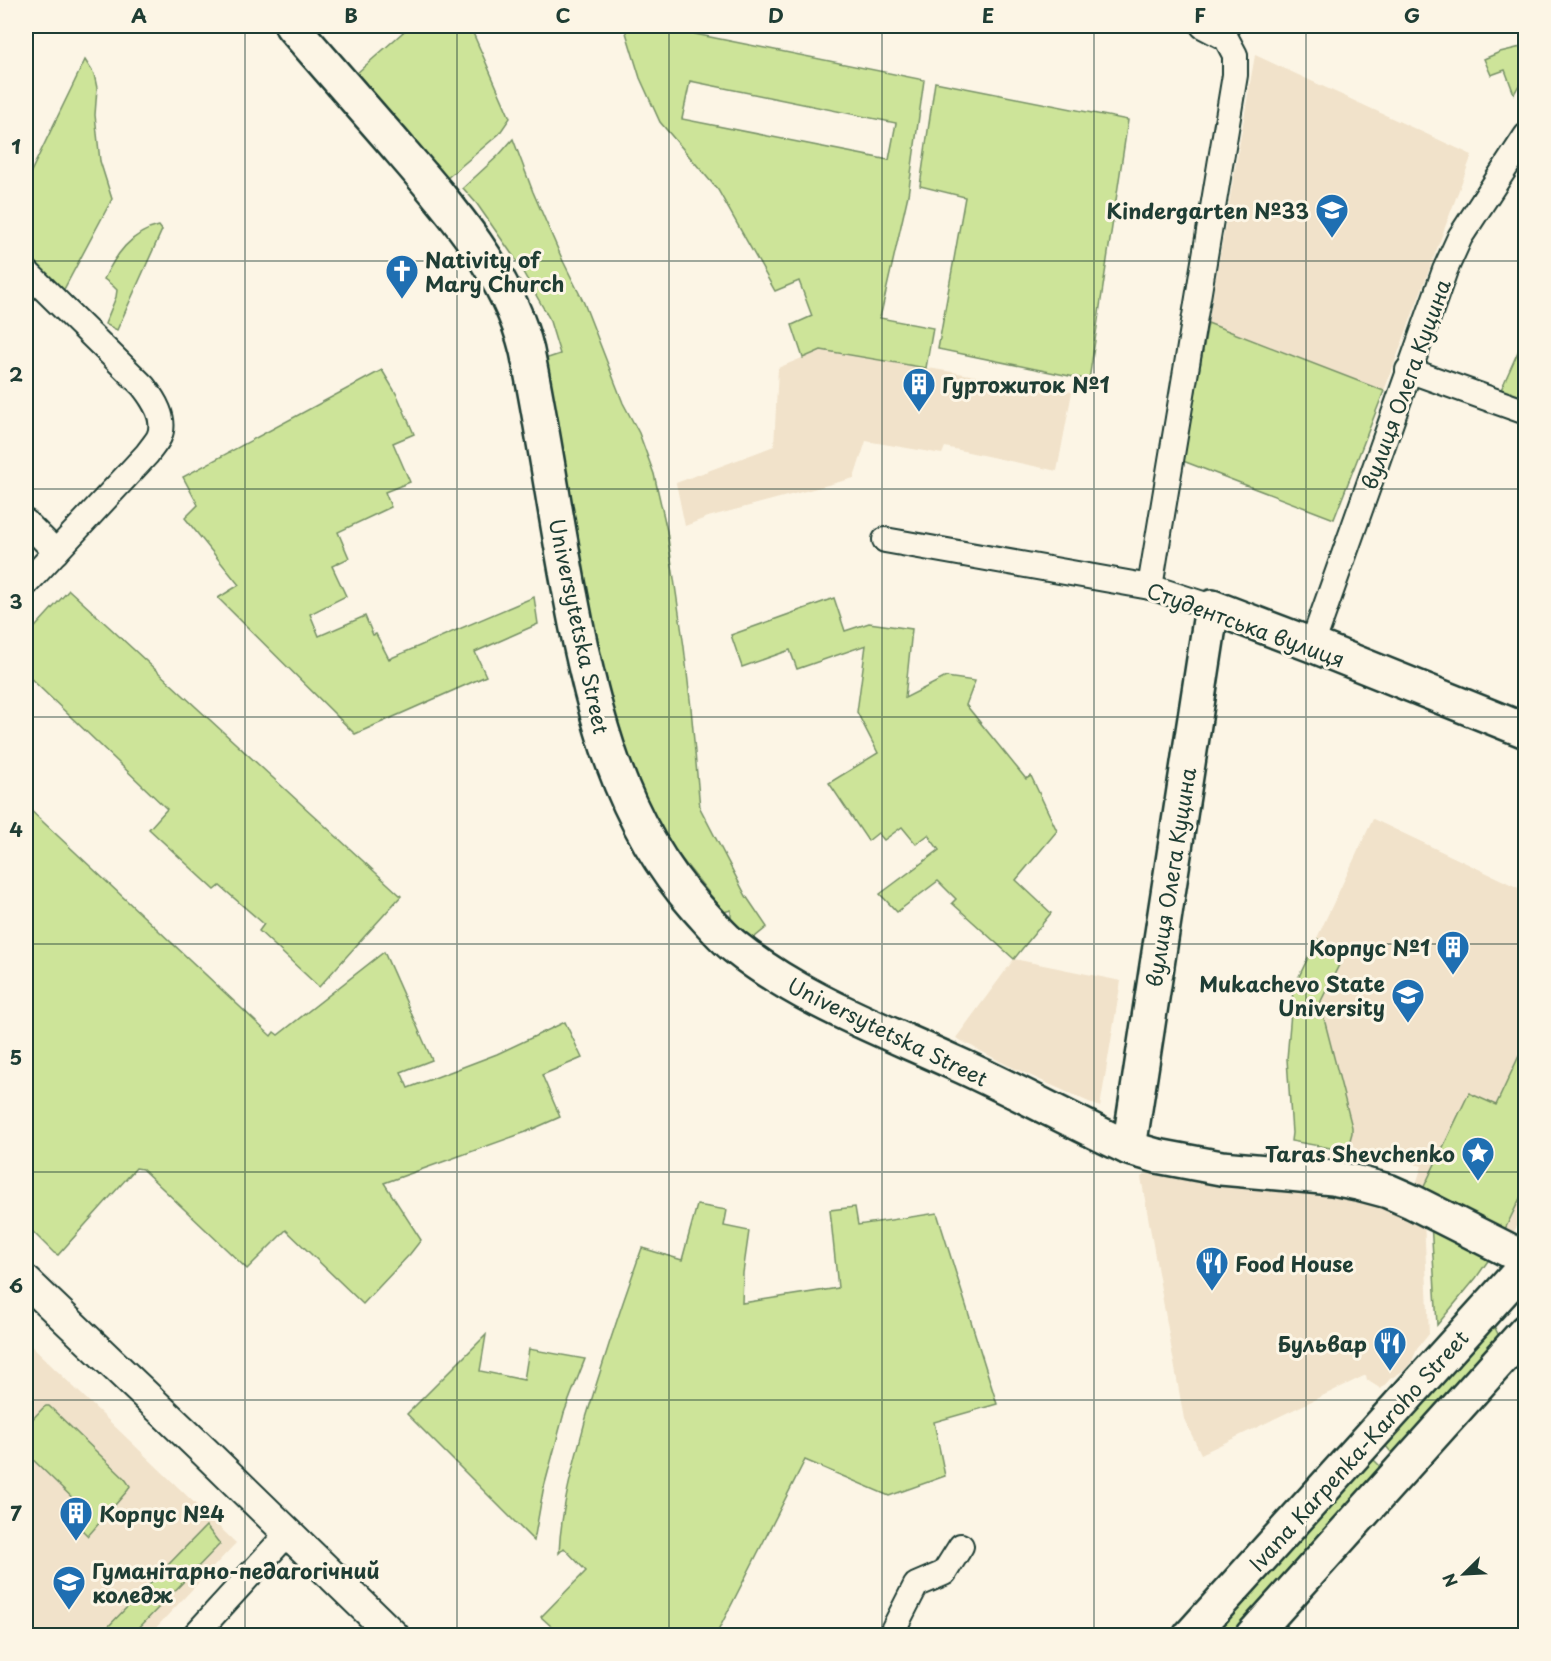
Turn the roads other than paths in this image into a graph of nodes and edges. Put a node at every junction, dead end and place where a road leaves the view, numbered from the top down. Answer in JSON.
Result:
{"nodes":[{"id":1,"x":292,"y":26,"type":"edge"},
{"id":2,"x":1203,"y":26,"type":"edge"},
{"id":3,"x":1526,"y":136,"type":"edge"},
{"id":4,"x":26,"y":271,"type":"edge"},
{"id":5,"x":1408,"y":370,"type":"junction"},
{"id":6,"x":1526,"y":412,"type":"edge"},
{"id":7,"x":26,"y":522,"type":"edge"},
{"id":8,"x":885,"y":540,"type":"dead end"},
{"id":9,"x":50,"y":559,"type":"junction"},
{"id":10,"x":26,"y":584,"type":"edge"},
{"id":11,"x":1150,"y":587,"type":"junction"},
{"id":12,"x":1212,"y":607,"type":"junction"},
{"id":13,"x":1312,"y":645,"type":"junction"},
{"id":14,"x":1526,"y":731,"type":"edge"},
{"id":15,"x":1129,"y":1148,"type":"junction"},
{"id":16,"x":1511,"y":1252,"type":"edge"},
{"id":17,"x":1526,"y":1265,"type":"edge"},
{"id":18,"x":26,"y":1281,"type":"edge"},
{"id":19,"x":1526,"y":1331,"type":"edge"},
{"id":20,"x":1367,"y":1440,"type":"junction"},
{"id":21,"x":1401,"y":1470,"type":"junction"},
{"id":22,"x":288,"y":1533,"type":"junction"},
{"id":23,"x":962,"y":1546,"type":"dead end"},
{"id":24,"x":194,"y":1635,"type":"edge"},
{"id":25,"x":394,"y":1635,"type":"edge"},
{"id":26,"x":890,"y":1635,"type":"edge"},
{"id":27,"x":1190,"y":1635,"type":"edge"},
{"id":28,"x":1252,"y":1635,"type":"edge"}],
"edges":[{"from":1,"to":15,"type":"main road","name":"Universytetska Street"},
{"from":2,"to":11,"type":"street"},
{"from":3,"to":5,"type":"street","name":"вулиця Олега Куцина"},
{"from":4,"to":9,"type":"street"},
{"from":5,"to":6,"type":"street"},
{"from":5,"to":13,"type":"street","name":"вулиця Олега Куцина"},
{"from":7,"to":9,"type":"street"},
{"from":8,"to":11,"type":"street","name":"Студентська вулиця"},
{"from":9,"to":10,"type":"street"},
{"from":11,"to":12,"type":"street","name":"Студентська вулиця"},
{"from":12,"to":13,"type":"main road","name":"Студентська вулиця"},
{"from":12,"to":15,"type":"main road","name":"вулиця Олега Куцина"},
{"from":13,"to":14,"type":"main road","name":"Студентська вулиця"},
{"from":15,"to":16,"type":"main road","name":"Universytetska Street"},
{"from":17,"to":20,"type":"main road","name":"Ivana Karpenka-Karoho Street"},
{"from":18,"to":22,"type":"street"},
{"from":19,"to":21,"type":"main road"},
{"from":20,"to":21,"type":"main road"},
{"from":20,"to":27,"type":"main road","name":"Ivana Karpenka-Karoho Street"},
{"from":21,"to":28,"type":"main road"},
{"from":22,"to":24,"type":"street"},
{"from":22,"to":25,"type":"street"},
{"from":23,"to":26,"type":"street"}]}
